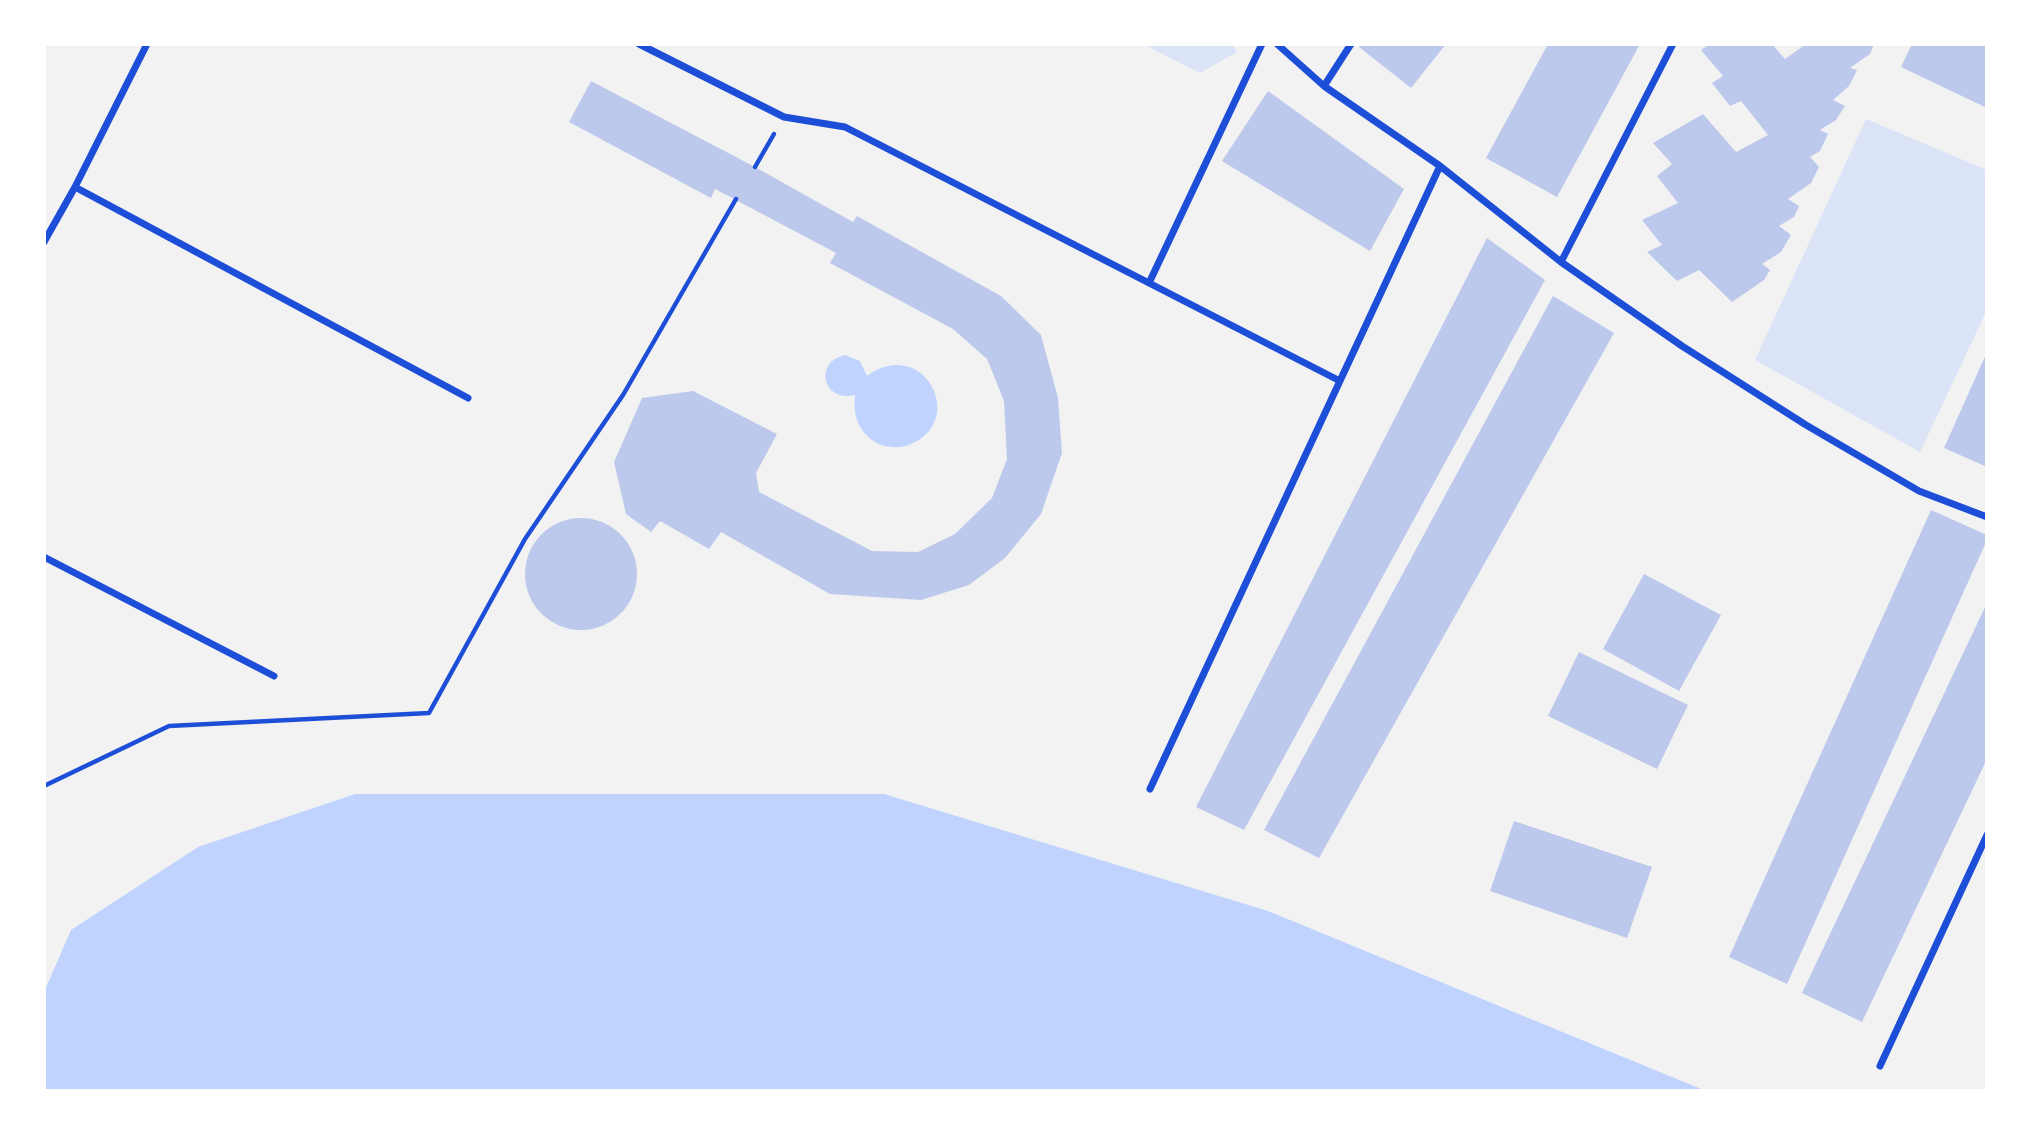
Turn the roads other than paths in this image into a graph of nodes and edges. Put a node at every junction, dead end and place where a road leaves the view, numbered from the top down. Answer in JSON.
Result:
{"nodes":[{"id":1,"x":147,"y":44,"type":"edge"},
{"id":2,"x":639,"y":44,"type":"edge"},
{"id":3,"x":1262,"y":44,"type":"edge"},
{"id":4,"x":1278,"y":44,"type":"edge"},
{"id":5,"x":1351,"y":44,"type":"edge"},
{"id":6,"x":1672,"y":44,"type":"edge"},
{"id":7,"x":1324,"y":86,"type":"junction"},
{"id":8,"x":1440,"y":166,"type":"junction"},
{"id":9,"x":75,"y":187,"type":"junction"},
{"id":10,"x":44,"y":242,"type":"edge"},
{"id":11,"x":1561,"y":262,"type":"junction"},
{"id":12,"x":1149,"y":283,"type":"junction"},
{"id":13,"x":1340,"y":381,"type":"junction"},
{"id":14,"x":468,"y":398,"type":"dead end"},
{"id":15,"x":1987,"y":517,"type":"edge"},
{"id":16,"x":44,"y":557,"type":"edge"},
{"id":17,"x":274,"y":676,"type":"dead end"},
{"id":18,"x":1150,"y":789,"type":"dead end"},
{"id":19,"x":1987,"y":835,"type":"edge"},
{"id":20,"x":1880,"y":1066,"type":"dead end"}],
"edges":[{"from":1,"to":9,"type":"street"},
{"from":2,"to":12,"type":"street"},
{"from":3,"to":12,"type":"street"},
{"from":4,"to":7,"type":"street"},
{"from":5,"to":7,"type":"street"},
{"from":6,"to":11,"type":"street"},
{"from":7,"to":8,"type":"street"},
{"from":8,"to":11,"type":"street"},
{"from":8,"to":13,"type":"street"},
{"from":9,"to":10,"type":"street"},
{"from":9,"to":14,"type":"street"},
{"from":11,"to":15,"type":"street"},
{"from":12,"to":13,"type":"street"},
{"from":13,"to":18,"type":"street"},
{"from":16,"to":17,"type":"street"},
{"from":19,"to":20,"type":"street"}]}
